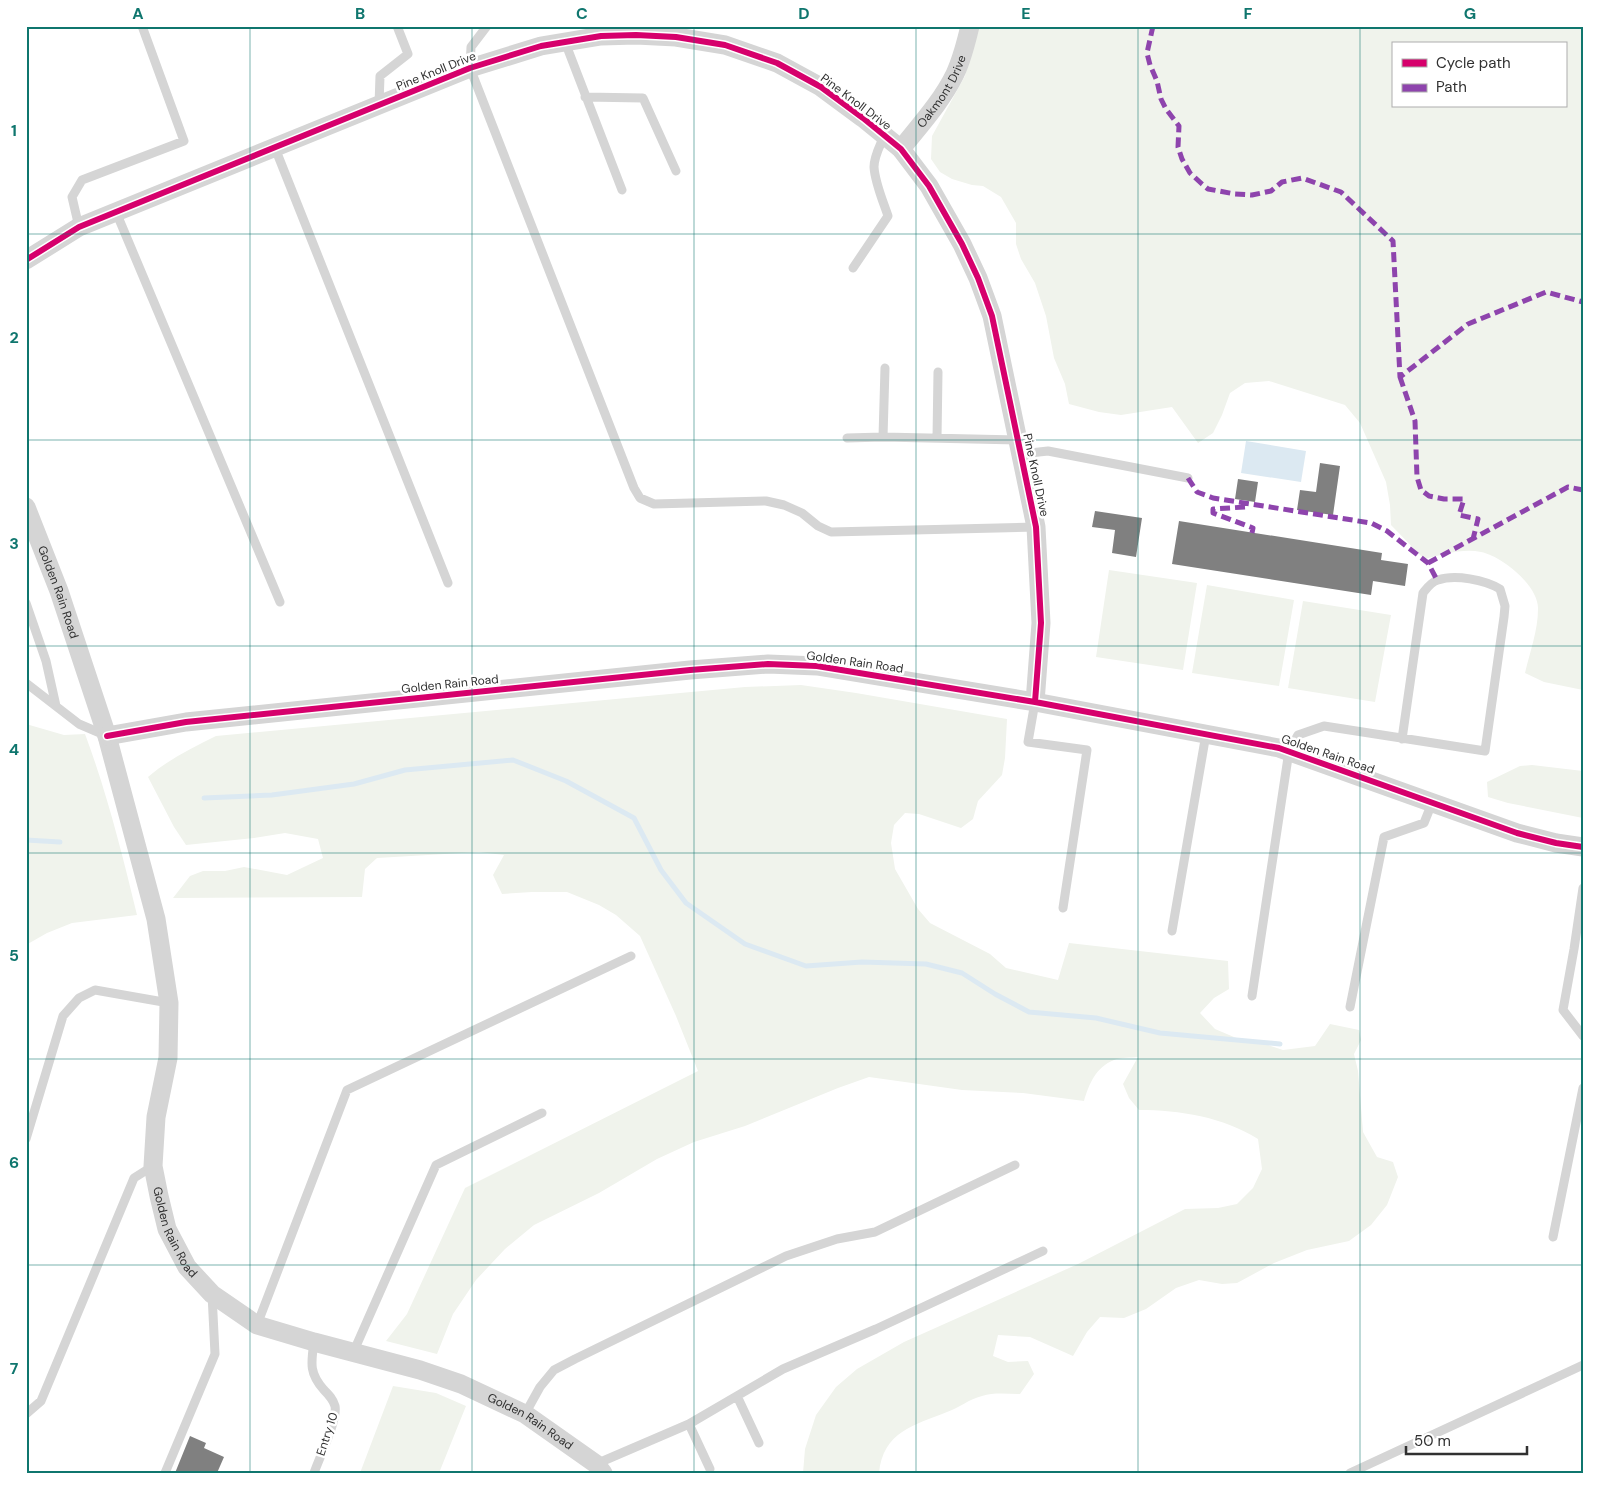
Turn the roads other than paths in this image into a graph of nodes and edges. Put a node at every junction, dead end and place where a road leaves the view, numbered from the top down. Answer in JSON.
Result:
{"nodes":[{"id":1,"x":142,"y":26,"type":"edge"},
{"id":2,"x":397,"y":26,"type":"edge"},
{"id":3,"x":487,"y":26,"type":"edge"},
{"id":4,"x":970,"y":26,"type":"edge"},
{"id":5,"x":564,"y":41,"type":"junction"},
{"id":6,"x":470,"y":68,"type":"junction"},
{"id":7,"x":585,"y":97,"type":"junction"},
{"id":8,"x":379,"y":106,"type":"junction"},
{"id":9,"x":884,"y":136,"type":"junction"},
{"id":10,"x":274,"y":148,"type":"junction"},
{"id":11,"x":901,"y":149,"type":"junction"},
{"id":12,"x":676,"y":170,"type":"dead end"},
{"id":13,"x":622,"y":190,"type":"dead end"},
{"id":14,"x":116,"y":212,"type":"junction"},
{"id":15,"x":79,"y":227,"type":"junction"},
{"id":16,"x":26,"y":260,"type":"edge"},
{"id":17,"x":853,"y":268,"type":"dead end"},
{"id":18,"x":885,"y":368,"type":"dead end"},
{"id":19,"x":938,"y":372,"type":"dead end"},
{"id":20,"x":883,"y":437,"type":"junction"},
{"id":21,"x":847,"y":438,"type":"dead end"},
{"id":22,"x":937,"y":438,"type":"junction"},
{"id":23,"x":1019,"y":447,"type":"junction"},
{"id":24,"x":1188,"y":478,"type":"dead end"},
{"id":25,"x":26,"y":507,"type":"edge"},
{"id":26,"x":1036,"y":527,"type":"junction"},
{"id":27,"x":448,"y":583,"type":"dead end"},
{"id":28,"x":26,"y":602,"type":"edge"},
{"id":29,"x":280,"y":602,"type":"dead end"},
{"id":30,"x":26,"y":683,"type":"edge"},
{"id":31,"x":1035,"y":702,"type":"junction"},
{"id":32,"x":56,"y":706,"type":"junction"},
{"id":33,"x":1206,"y":734,"type":"junction"},
{"id":34,"x":107,"y":736,"type":"junction"},
{"id":35,"x":1402,"y":739,"type":"junction"},
{"id":36,"x":1290,"y":751,"type":"junction"},
{"id":37,"x":1432,"y":803,"type":"junction"},
{"id":38,"x":1583,"y":847,"type":"edge"},
{"id":39,"x":1583,"y":888,"type":"edge"},
{"id":40,"x":1062,"y":908,"type":"dead end"},
{"id":41,"x":1172,"y":932,"type":"dead end"},
{"id":42,"x":631,"y":956,"type":"dead end"},
{"id":43,"x":1252,"y":996,"type":"dead end"},
{"id":44,"x":168,"y":1003,"type":"junction"},
{"id":45,"x":1350,"y":1007,"type":"dead end"},
{"id":46,"x":1583,"y":1036,"type":"edge"},
{"id":47,"x":1583,"y":1088,"type":"edge"},
{"id":48,"x":542,"y":1113,"type":"dead end"},
{"id":49,"x":26,"y":1139,"type":"edge"},
{"id":50,"x":1015,"y":1165,"type":"dead end"},
{"id":51,"x":153,"y":1166,"type":"junction"},
{"id":52,"x":1553,"y":1237,"type":"dead end"},
{"id":53,"x":1043,"y":1251,"type":"dead end"},
{"id":54,"x":212,"y":1294,"type":"junction"},
{"id":55,"x":257,"y":1325,"type":"junction"},
{"id":56,"x":314,"y":1342,"type":"junction"},
{"id":57,"x":353,"y":1353,"type":"junction"},
{"id":58,"x":1583,"y":1365,"type":"edge"},
{"id":59,"x":737,"y":1396,"type":"junction"},
{"id":60,"x":26,"y":1414,"type":"edge"},
{"id":61,"x":525,"y":1414,"type":"junction"},
{"id":62,"x":689,"y":1424,"type":"junction"},
{"id":63,"x":759,"y":1444,"type":"dead end"},
{"id":64,"x":710,"y":1469,"type":"dead end"},
{"id":65,"x":597,"y":1470,"type":"edge"},
{"id":66,"x":165,"y":1473,"type":"edge"},
{"id":67,"x":314,"y":1473,"type":"edge"},
{"id":68,"x":1350,"y":1473,"type":"edge"}],
"edges":[{"from":1,"to":15,"type":"lane"},
{"from":2,"to":8,"type":"lane"},
{"from":3,"to":6,"type":"lane"},
{"from":4,"to":11,"type":"street","name":"Oakmont Drive"},
{"from":5,"to":6,"type":"street","name":"Pine Knoll Drive"},
{"from":5,"to":7,"type":"lane"},
{"from":5,"to":9,"type":"street","name":"Pine Knoll Drive"},
{"from":6,"to":8,"type":"street","name":"Pine Knoll Drive"},
{"from":6,"to":26,"type":"lane"},
{"from":7,"to":12,"type":"lane"},
{"from":7,"to":13,"type":"lane"},
{"from":8,"to":10,"type":"street","name":"Pine Knoll Drive"},
{"from":9,"to":11,"type":"street","name":"Pine Knoll Drive"},
{"from":9,"to":17,"type":"lane"},
{"from":10,"to":14,"type":"street","name":"Pine Knoll Drive"},
{"from":10,"to":27,"type":"lane"},
{"from":11,"to":23,"type":"street","name":"Pine Knoll Drive"},
{"from":14,"to":15,"type":"street","name":"Pine Knoll Drive"},
{"from":14,"to":29,"type":"lane"},
{"from":15,"to":16,"type":"street","name":"Pine Knoll Drive"},
{"from":18,"to":20,"type":"lane"},
{"from":19,"to":22,"type":"lane"},
{"from":20,"to":21,"type":"lane"},
{"from":20,"to":22,"type":"lane"},
{"from":22,"to":23,"type":"lane"},
{"from":23,"to":24,"type":"lane"},
{"from":23,"to":26,"type":"street","name":"Pine Knoll Drive"},
{"from":25,"to":34,"type":"street","name":"Golden Rain Road"},
{"from":26,"to":31,"type":"street","name":"Pine Knoll Drive"},
{"from":28,"to":32,"type":"lane"},
{"from":30,"to":32,"type":"lane"},
{"from":31,"to":33,"type":"street","name":"Golden Rain Road"},
{"from":31,"to":34,"type":"street","name":"Golden Rain Road"},
{"from":31,"to":40,"type":"lane"},
{"from":32,"to":34,"type":"lane"},
{"from":33,"to":36,"type":"street","name":"Golden Rain Road"},
{"from":33,"to":41,"type":"lane"},
{"from":34,"to":44,"type":"street","name":"Golden Rain Road"},
{"from":35,"to":35,"type":"lane"},
{"from":35,"to":36,"type":"lane"},
{"from":36,"to":37,"type":"street","name":"Golden Rain Road"},
{"from":36,"to":43,"type":"lane"},
{"from":37,"to":38,"type":"street","name":"Golden Rain Road"},
{"from":37,"to":45,"type":"lane"},
{"from":39,"to":46,"type":"lane"},
{"from":42,"to":55,"type":"lane"},
{"from":44,"to":49,"type":"lane"},
{"from":44,"to":51,"type":"street","name":"Golden Rain Road"},
{"from":47,"to":52,"type":"lane"},
{"from":48,"to":57,"type":"lane"},
{"from":50,"to":61,"type":"lane"},
{"from":51,"to":54,"type":"street","name":"Golden Rain Road"},
{"from":51,"to":60,"type":"lane"},
{"from":53,"to":59,"type":"lane"},
{"from":54,"to":55,"type":"street","name":"Golden Rain Road"},
{"from":54,"to":66,"type":"lane"},
{"from":55,"to":56,"type":"street","name":"Golden Rain Road"},
{"from":56,"to":57,"type":"street","name":"Golden Rain Road"},
{"from":56,"to":67,"type":"lane","name":"Entry 10"},
{"from":57,"to":61,"type":"street","name":"Golden Rain Road"},
{"from":58,"to":68,"type":"lane"},
{"from":59,"to":62,"type":"lane"},
{"from":59,"to":63,"type":"lane"},
{"from":61,"to":65,"type":"street","name":"Golden Rain Road"},
{"from":62,"to":64,"type":"lane"},
{"from":62,"to":65,"type":"lane"}]}
